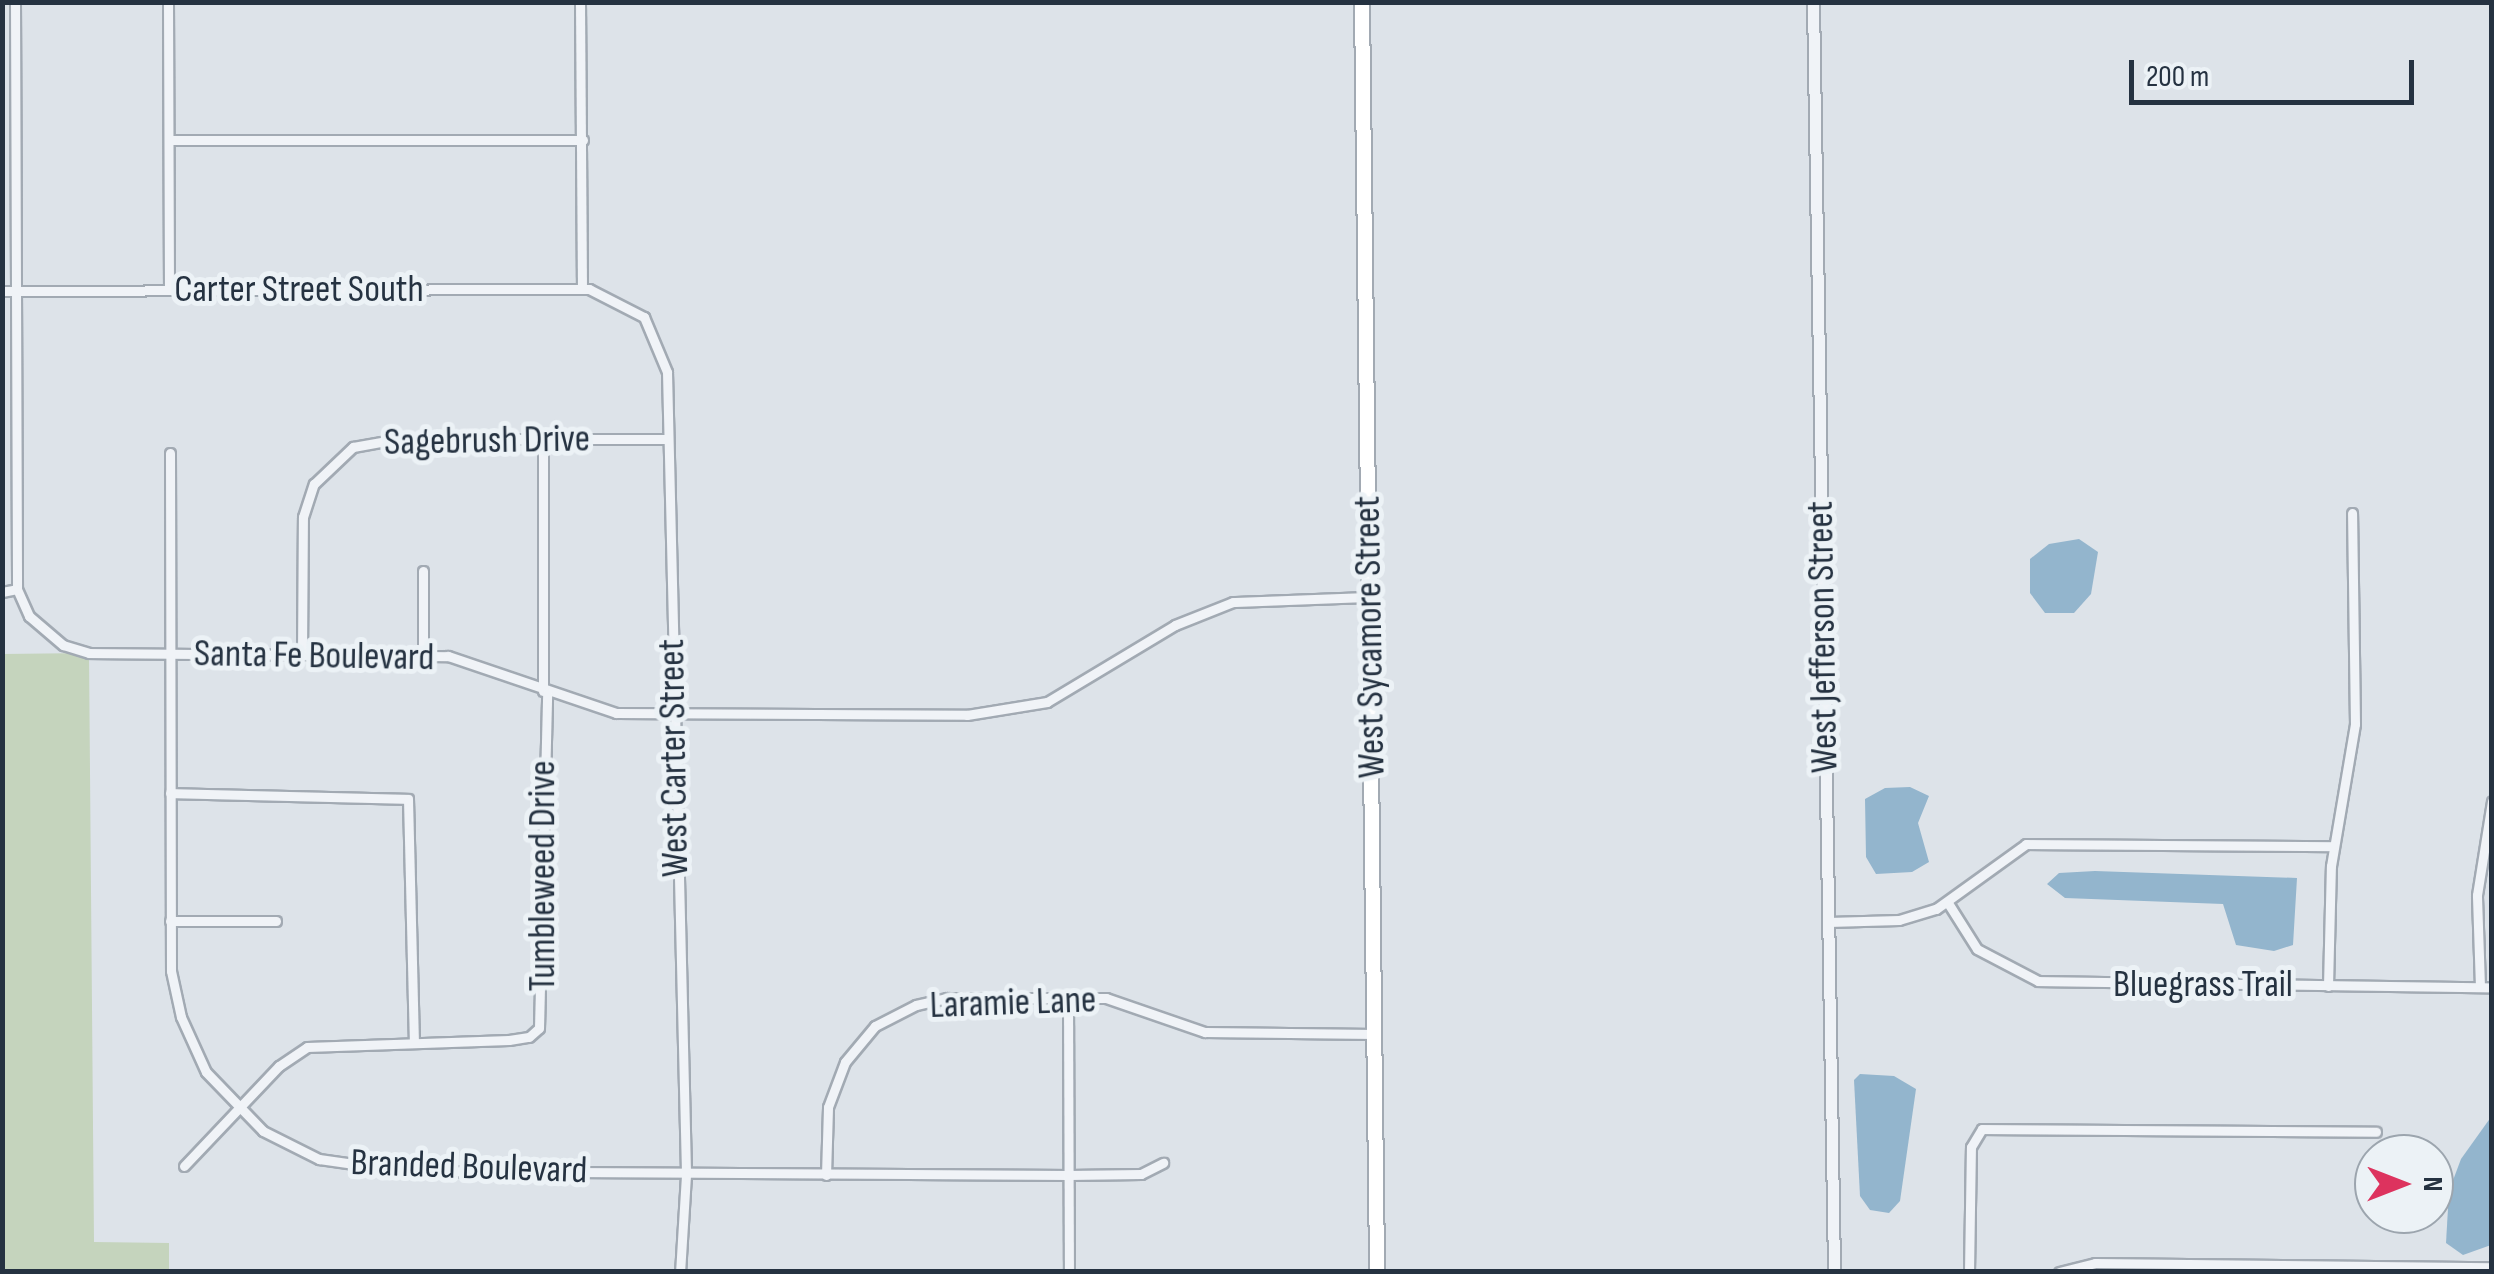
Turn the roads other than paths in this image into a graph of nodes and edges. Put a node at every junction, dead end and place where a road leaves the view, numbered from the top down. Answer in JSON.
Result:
{"nodes":[{"id":1,"x":14,"y":2,"type":"edge"},
{"id":2,"x":168,"y":2,"type":"edge"},
{"id":3,"x":580,"y":2,"type":"edge"},
{"id":4,"x":1362,"y":2,"type":"edge"},
{"id":5,"x":1813,"y":2,"type":"edge"},
{"id":6,"x":2,"y":140,"type":"edge"},
{"id":7,"x":14,"y":140,"type":"junction"},
{"id":8,"x":171,"y":140,"type":"junction"},
{"id":9,"x":583,"y":140,"type":"junction"},
{"id":10,"x":582,"y":289,"type":"junction"},
{"id":11,"x":2,"y":290,"type":"edge"},
{"id":12,"x":15,"y":290,"type":"junction"},
{"id":13,"x":169,"y":290,"type":"junction"},
{"id":14,"x":668,"y":439,"type":"junction"},
{"id":15,"x":2,"y":440,"type":"edge"},
{"id":16,"x":15,"y":440,"type":"junction"},
{"id":17,"x":543,"y":440,"type":"junction"},
{"id":18,"x":170,"y":452,"type":"dead end"},
{"id":19,"x":2352,"y":513,"type":"dead end"},
{"id":20,"x":423,"y":571,"type":"dead end"},
{"id":21,"x":17,"y":589,"type":"junction"},
{"id":22,"x":2,"y":592,"type":"edge"},
{"id":23,"x":1369,"y":596,"type":"junction"},
{"id":24,"x":170,"y":654,"type":"junction"},
{"id":25,"x":302,"y":654,"type":"junction"},
{"id":26,"x":423,"y":654,"type":"junction"},
{"id":27,"x":545,"y":692,"type":"junction"},
{"id":28,"x":674,"y":714,"type":"junction"},
{"id":29,"x":170,"y":793,"type":"junction"},
{"id":30,"x":2492,"y":801,"type":"edge"},
{"id":31,"x":2334,"y":846,"type":"junction"},
{"id":32,"x":1948,"y":903,"type":"junction"},
{"id":33,"x":276,"y":921,"type":"dead end"},
{"id":34,"x":170,"y":922,"type":"junction"},
{"id":35,"x":1828,"y":922,"type":"junction"},
{"id":36,"x":2328,"y":986,"type":"junction"},
{"id":37,"x":2480,"y":987,"type":"junction"},
{"id":38,"x":2492,"y":987,"type":"edge"},
{"id":39,"x":1068,"y":997,"type":"junction"},
{"id":40,"x":1374,"y":1034,"type":"junction"},
{"id":41,"x":414,"y":1040,"type":"junction"},
{"id":42,"x":236,"y":1109,"type":"junction"},
{"id":43,"x":2376,"y":1132,"type":"dead end"},
{"id":44,"x":1163,"y":1163,"type":"dead end"},
{"id":45,"x":184,"y":1166,"type":"dead end"},
{"id":46,"x":686,"y":1175,"type":"junction"},
{"id":47,"x":826,"y":1175,"type":"junction"},
{"id":48,"x":1069,"y":1175,"type":"junction"},
{"id":49,"x":2492,"y":1268,"type":"edge"},
{"id":50,"x":680,"y":1272,"type":"edge"},
{"id":51,"x":1070,"y":1272,"type":"edge"},
{"id":52,"x":1377,"y":1272,"type":"edge"},
{"id":53,"x":1834,"y":1272,"type":"edge"},
{"id":54,"x":1969,"y":1272,"type":"edge"},
{"id":55,"x":2059,"y":1272,"type":"edge"}],
"edges":[{"from":1,"to":7,"type":"street"},
{"from":2,"to":8,"type":"street"},
{"from":3,"to":9,"type":"street"},
{"from":4,"to":23,"type":"main road","name":"West Sycamore Street"},
{"from":5,"to":35,"type":"street","name":"West Jefferson Street"},
{"from":6,"to":7,"type":"street"},
{"from":7,"to":12,"type":"street"},
{"from":8,"to":9,"type":"street"},
{"from":8,"to":13,"type":"street"},
{"from":9,"to":10,"type":"street"},
{"from":10,"to":13,"type":"street","name":"Carter Street South"},
{"from":10,"to":14,"type":"street","name":"West Carter Street"},
{"from":11,"to":12,"type":"street","name":"Carter Street South"},
{"from":12,"to":13,"type":"street","name":"Carter Street South"},
{"from":12,"to":16,"type":"street"},
{"from":14,"to":17,"type":"street","name":"Sagebrush Drive"},
{"from":14,"to":28,"type":"street","name":"West Carter Street"},
{"from":15,"to":16,"type":"street"},
{"from":16,"to":21,"type":"street"},
{"from":17,"to":25,"type":"street","name":"Sagebrush Drive"},
{"from":17,"to":27,"type":"street","name":"Tumbleweed Drive"},
{"from":18,"to":24,"type":"street","name":"Branded Boulevard"},
{"from":19,"to":31,"type":"street"},
{"from":20,"to":26,"type":"street"},
{"from":21,"to":22,"type":"street"},
{"from":21,"to":24,"type":"street","name":"Santa Fe Boulevard"},
{"from":23,"to":28,"type":"street","name":"Santa Fe Boulevard"},
{"from":23,"to":40,"type":"main road","name":"West Sycamore Street"},
{"from":24,"to":25,"type":"street","name":"Santa Fe Boulevard"},
{"from":24,"to":29,"type":"street","name":"Branded Boulevard"},
{"from":25,"to":26,"type":"street","name":"Santa Fe Boulevard"},
{"from":26,"to":27,"type":"street","name":"Santa Fe Boulevard"},
{"from":27,"to":28,"type":"street","name":"Santa Fe Boulevard"},
{"from":27,"to":41,"type":"street","name":"Tumbleweed Drive"},
{"from":28,"to":46,"type":"street","name":"West Carter Street"},
{"from":29,"to":34,"type":"street","name":"Branded Boulevard"},
{"from":29,"to":41,"type":"street"},
{"from":30,"to":37,"type":"street"},
{"from":31,"to":32,"type":"street"},
{"from":31,"to":36,"type":"street"},
{"from":32,"to":35,"type":"street"},
{"from":32,"to":36,"type":"street","name":"Bluegrass Trail"},
{"from":33,"to":34,"type":"street"},
{"from":34,"to":42,"type":"street","name":"Branded Boulevard"},
{"from":35,"to":53,"type":"street","name":"West Jefferson Street"},
{"from":36,"to":37,"type":"street","name":"Bluegrass Trail"},
{"from":37,"to":38,"type":"street","name":"Bluegrass Trail"},
{"from":39,"to":40,"type":"street","name":"Laramie Lane"},
{"from":39,"to":47,"type":"street","name":"Laramie Lane"},
{"from":39,"to":48,"type":"street"},
{"from":40,"to":52,"type":"main road","name":"West Sycamore Street"},
{"from":41,"to":42,"type":"street","name":"Tumbleweed Drive"},
{"from":42,"to":45,"type":"street","name":"Tumbleweed Drive"},
{"from":42,"to":46,"type":"street","name":"Branded Boulevard"},
{"from":43,"to":54,"type":"street"},
{"from":44,"to":48,"type":"street","name":"Branded Boulevard"},
{"from":46,"to":47,"type":"street","name":"Branded Boulevard"},
{"from":46,"to":50,"type":"street","name":"West Carter Street"},
{"from":47,"to":48,"type":"street","name":"Branded Boulevard"},
{"from":48,"to":51,"type":"street"},
{"from":49,"to":55,"type":"street"}]}
